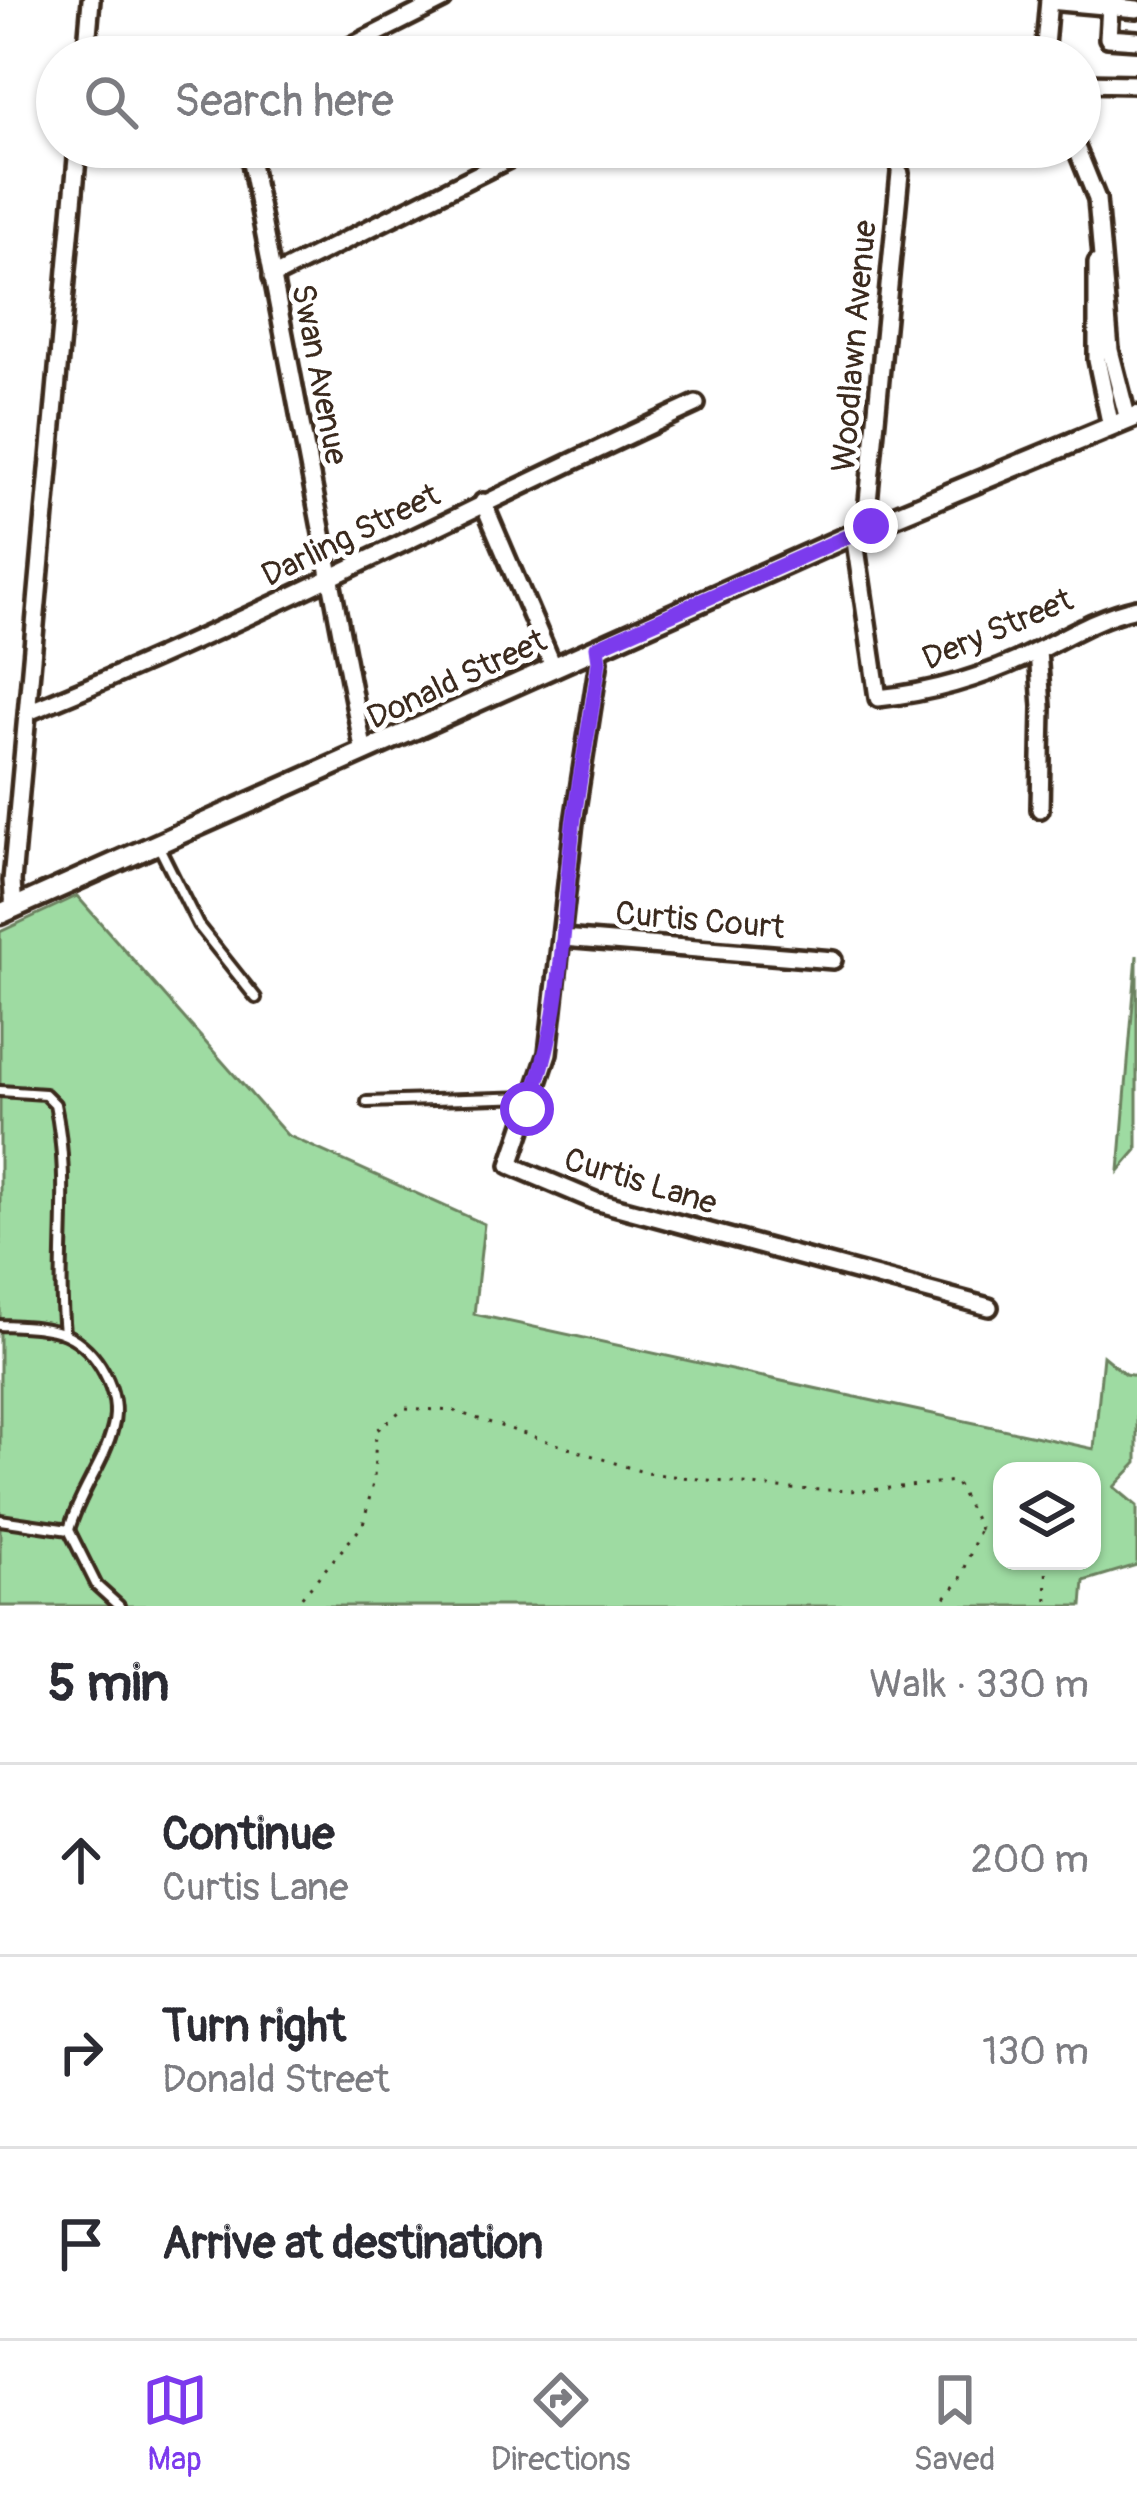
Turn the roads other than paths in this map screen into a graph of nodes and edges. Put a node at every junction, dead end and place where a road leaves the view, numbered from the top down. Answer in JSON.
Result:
{"nodes":[{"id":1,"x":91,"y":0,"type":"edge"},
{"id":2,"x":443,"y":0,"type":"edge"},
{"id":3,"x":1049,"y":0,"type":"edge"},
{"id":4,"x":1110,"y":6,"type":"junction"},
{"id":5,"x":1137,"y":9,"type":"edge"},
{"id":6,"x":88,"y":36,"type":"edge"},
{"id":7,"x":372,"y":36,"type":"edge"},
{"id":8,"x":1046,"y":36,"type":"edge"},
{"id":9,"x":1137,"y":40,"type":"edge"},
{"id":10,"x":1101,"y":83,"type":"edge"},
{"id":11,"x":1137,"y":84,"type":"edge"},
{"id":12,"x":76,"y":168,"type":"edge"},
{"id":13,"x":252,"y":168,"type":"edge"},
{"id":14,"x":491,"y":168,"type":"edge"},
{"id":15,"x":1085,"y":168,"type":"edge"},
{"id":16,"x":900,"y":172,"type":"dead end"},
{"id":17,"x":272,"y":277,"type":"junction"},
{"id":18,"x":696,"y":404,"type":"dead end"},
{"id":19,"x":1125,"y":421,"type":"edge"},
{"id":20,"x":483,"y":502,"type":"junction"},
{"id":21,"x":863,"y":530,"type":"junction"},
{"id":22,"x":329,"y":578,"type":"junction"},
{"id":23,"x":1137,"y":608,"type":"edge"},
{"id":24,"x":597,"y":647,"type":"junction"},
{"id":25,"x":1038,"y":651,"type":"junction"},
{"id":26,"x":554,"y":666,"type":"junction"},
{"id":27,"x":878,"y":698,"type":"joint"},
{"id":28,"x":28,"y":712,"type":"junction"},
{"id":29,"x":364,"y":753,"type":"junction"},
{"id":30,"x":1040,"y":809,"type":"dead end"},
{"id":31,"x":158,"y":846,"type":"junction"},
{"id":32,"x":7,"y":912,"type":"edge"},
{"id":33,"x":563,"y":938,"type":"junction"},
{"id":34,"x":832,"y":960,"type":"dead end"},
{"id":35,"x":256,"y":998,"type":"dead end"},
{"id":36,"x":0,"y":1091,"type":"edge"},
{"id":37,"x":532,"y":1097,"type":"junction"},
{"id":38,"x":368,"y":1102,"type":"dead end"},
{"id":39,"x":989,"y":1307,"type":"dead end"},
{"id":40,"x":0,"y":1325,"type":"edge"},
{"id":41,"x":64,"y":1334,"type":"junction"},
{"id":42,"x":0,"y":1520,"type":"edge"},
{"id":43,"x":69,"y":1530,"type":"junction"},
{"id":44,"x":119,"y":1606,"type":"edge"}],
"edges":[{"from":1,"to":6,"type":"street"},
{"from":2,"to":7,"type":"street"},
{"from":3,"to":4,"type":"street"},
{"from":3,"to":8,"type":"street"},
{"from":4,"to":5,"type":"street"},
{"from":4,"to":9,"type":"street"},
{"from":10,"to":11,"type":"street"},
{"from":12,"to":28,"type":"street"},
{"from":13,"to":17,"type":"street","name":"Swan Avenue"},
{"from":14,"to":17,"type":"street"},
{"from":15,"to":19,"type":"street"},
{"from":16,"to":21,"type":"street","name":"Woodlawn Avenue"},
{"from":17,"to":22,"type":"street","name":"Swan Avenue"},
{"from":18,"to":20,"type":"street","name":"Darling Street"},
{"from":19,"to":21,"type":"street","name":"Donald Street"},
{"from":20,"to":22,"type":"street","name":"Darling Street"},
{"from":20,"to":26,"type":"street"},
{"from":21,"to":24,"type":"street","name":"Donald Street"},
{"from":21,"to":27,"type":"street","name":"Woodlawn Avenue"},
{"from":22,"to":28,"type":"street","name":"Darling Street"},
{"from":22,"to":29,"type":"street","name":"Swan Avenue"},
{"from":23,"to":25,"type":"street","name":"Dery Street"},
{"from":24,"to":26,"type":"street","name":"Donald Street"},
{"from":24,"to":33,"type":"street","name":"Curtis Lane"},
{"from":25,"to":27,"type":"street","name":"Dery Street"},
{"from":25,"to":30,"type":"street"},
{"from":26,"to":29,"type":"street","name":"Donald Street"},
{"from":28,"to":32,"type":"street"},
{"from":29,"to":31,"type":"street","name":"Donald Street"},
{"from":31,"to":32,"type":"street","name":"Donald Street"},
{"from":31,"to":35,"type":"lane"},
{"from":33,"to":34,"type":"street","name":"Curtis Court"},
{"from":33,"to":37,"type":"street","name":"Curtis Lane"},
{"from":36,"to":41,"type":"lane"},
{"from":37,"to":38,"type":"lane"},
{"from":37,"to":39,"type":"street","name":"Curtis Lane"},
{"from":40,"to":41,"type":"lane"},
{"from":41,"to":43,"type":"lane"},
{"from":42,"to":43,"type":"lane"},
{"from":43,"to":44,"type":"lane"}]}
